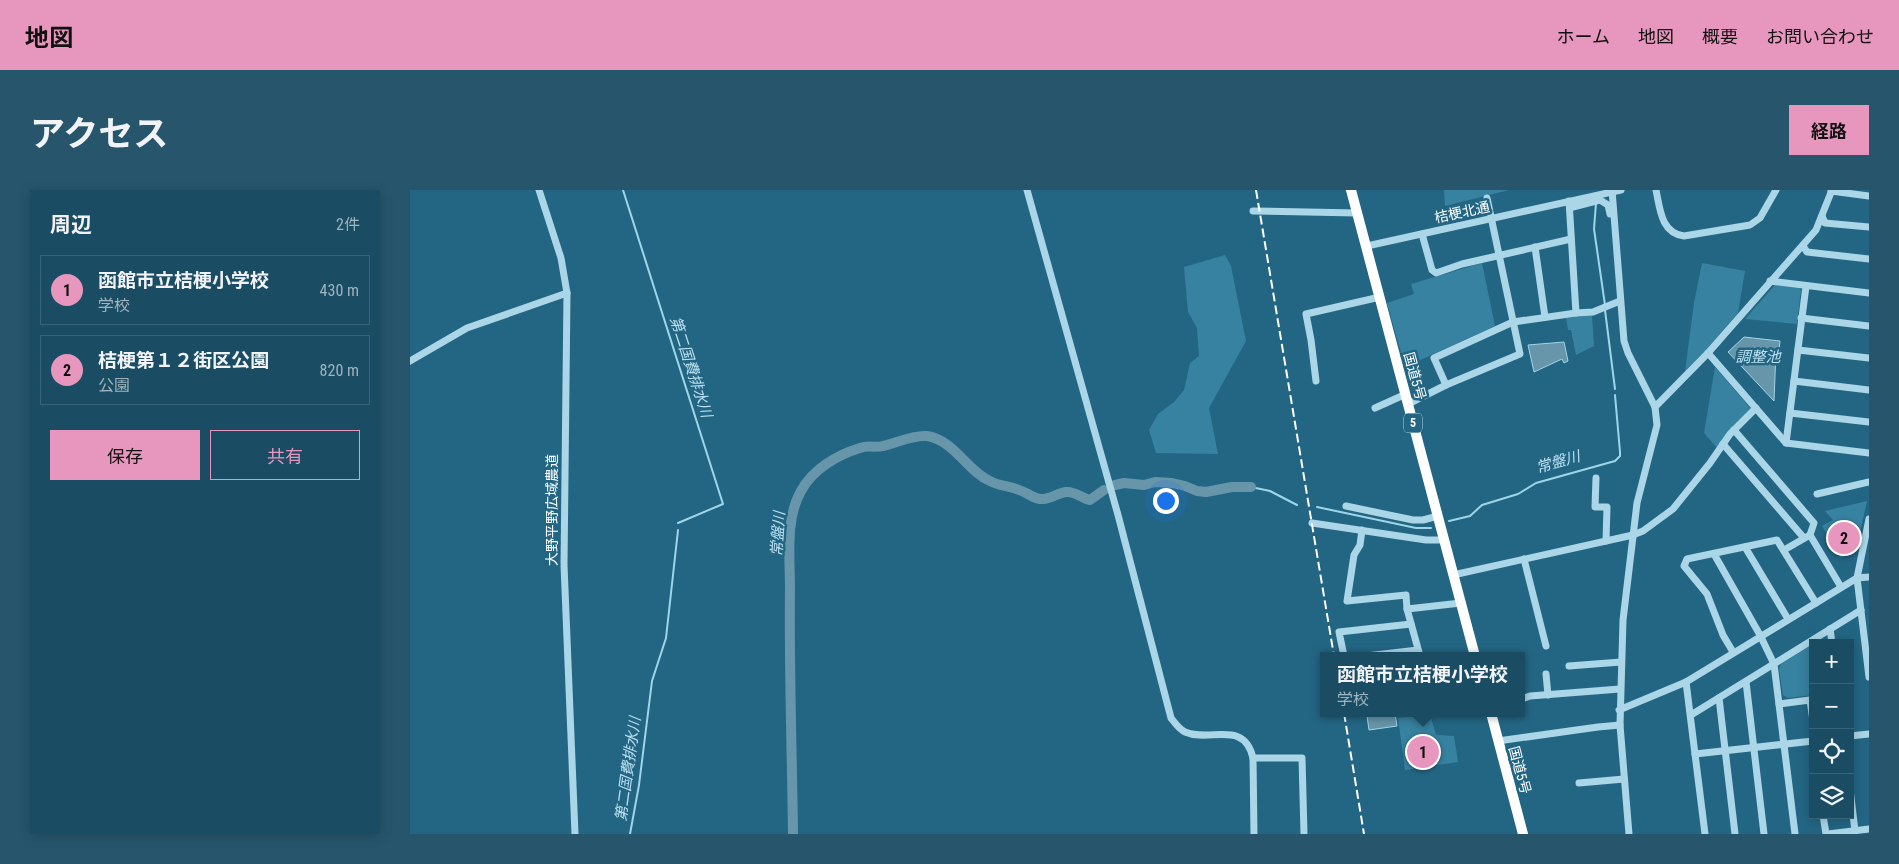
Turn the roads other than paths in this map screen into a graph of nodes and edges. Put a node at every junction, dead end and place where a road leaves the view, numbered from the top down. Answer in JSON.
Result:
{"nodes":[{"id":1,"x":540,"y":190,"type":"edge"},
{"id":2,"x":1026,"y":190,"type":"edge"},
{"id":3,"x":1351,"y":190,"type":"edge"},
{"id":4,"x":1621,"y":190,"type":"edge"},
{"id":5,"x":1656,"y":190,"type":"edge"},
{"id":6,"x":1776,"y":190,"type":"edge"},
{"id":7,"x":1832,"y":190,"type":"edge"},
{"id":8,"x":1612,"y":191,"type":"edge"},
{"id":9,"x":1869,"y":196,"type":"edge"},
{"id":10,"x":1487,"y":198,"type":"dead end"},
{"id":11,"x":1571,"y":204,"type":"junction"},
{"id":12,"x":1253,"y":211,"type":"dead end"},
{"id":13,"x":1357,"y":213,"type":"junction"},
{"id":14,"x":1822,"y":216,"type":"junction"},
{"id":15,"x":1492,"y":219,"type":"junction"},
{"id":16,"x":1869,"y":227,"type":"edge"},
{"id":17,"x":1422,"y":234,"type":"junction"},
{"id":18,"x":1571,"y":239,"type":"junction"},
{"id":19,"x":1367,"y":246,"type":"junction"},
{"id":20,"x":1803,"y":246,"type":"junction"},
{"id":21,"x":1535,"y":247,"type":"junction"},
{"id":22,"x":1499,"y":255,"type":"junction"},
{"id":23,"x":1869,"y":259,"type":"edge"},
{"id":24,"x":1770,"y":281,"type":"junction"},
{"id":25,"x":1806,"y":286,"type":"junction"},
{"id":26,"x":567,"y":293,"type":"junction"},
{"id":27,"x":1869,"y":293,"type":"edge"},
{"id":28,"x":1380,"y":297,"type":"junction"},
{"id":29,"x":1618,"y":301,"type":"junction"},
{"id":30,"x":1576,"y":313,"type":"junction"},
{"id":31,"x":1545,"y":317,"type":"junction"},
{"id":32,"x":1801,"y":318,"type":"junction"},
{"id":33,"x":1513,"y":322,"type":"junction"},
{"id":34,"x":1869,"y":326,"type":"edge"},
{"id":35,"x":1798,"y":350,"type":"junction"},
{"id":36,"x":1708,"y":353,"type":"junction"},
{"id":37,"x":1869,"y":358,"type":"edge"},
{"id":38,"x":410,"y":361,"type":"edge"},
{"id":39,"x":1316,"y":381,"type":"dead end"},
{"id":40,"x":1794,"y":381,"type":"junction"},
{"id":41,"x":1446,"y":385,"type":"junction"},
{"id":42,"x":1869,"y":390,"type":"edge"},
{"id":43,"x":1407,"y":399,"type":"junction"},
{"id":44,"x":1655,"y":407,"type":"junction"},
{"id":45,"x":1375,"y":408,"type":"dead end"},
{"id":46,"x":1756,"y":408,"type":"junction"},
{"id":47,"x":1790,"y":413,"type":"junction"},
{"id":48,"x":1869,"y":422,"type":"edge"},
{"id":49,"x":1734,"y":430,"type":"junction"},
{"id":50,"x":1786,"y":443,"type":"junction"},
{"id":51,"x":1723,"y":444,"type":"junction"},
{"id":52,"x":1869,"y":453,"type":"edge"},
{"id":53,"x":1596,"y":478,"type":"dead end"},
{"id":54,"x":1869,"y":482,"type":"edge"},
{"id":55,"x":1817,"y":494,"type":"dead end"},
{"id":56,"x":1346,"y":506,"type":"dead end"},
{"id":57,"x":1438,"y":516,"type":"junction"},
{"id":58,"x":1869,"y":520,"type":"edge"},
{"id":59,"x":1312,"y":523,"type":"dead end"},
{"id":60,"x":1362,"y":530,"type":"junction"},
{"id":61,"x":1633,"y":535,"type":"junction"},
{"id":62,"x":1807,"y":537,"type":"junction"},
{"id":63,"x":1444,"y":540,"type":"junction"},
{"id":64,"x":1606,"y":541,"type":"junction"},
{"id":65,"x":1745,"y":547,"type":"junction"},
{"id":66,"x":1784,"y":550,"type":"junction"},
{"id":67,"x":1714,"y":554,"type":"junction"},
{"id":68,"x":1524,"y":559,"type":"junction"},
{"id":69,"x":1453,"y":575,"type":"junction"},
{"id":70,"x":1869,"y":577,"type":"edge"},
{"id":71,"x":1857,"y":578,"type":"junction"},
{"id":72,"x":1841,"y":587,"type":"junction"},
{"id":73,"x":1816,"y":602,"type":"junction"},
{"id":74,"x":1461,"y":603,"type":"junction"},
{"id":75,"x":1407,"y":609,"type":"junction"},
{"id":76,"x":1861,"y":610,"type":"junction"},
{"id":77,"x":1788,"y":619,"type":"junction"},
{"id":78,"x":1411,"y":624,"type":"junction"},
{"id":79,"x":1830,"y":630,"type":"junction"},
{"id":80,"x":1760,"y":636,"type":"junction"},
{"id":81,"x":1831,"y":639,"type":"edge"},
{"id":82,"x":1546,"y":646,"type":"dead end"},
{"id":83,"x":1343,"y":652,"type":"edge"},
{"id":84,"x":1419,"y":652,"type":"edge"},
{"id":85,"x":1474,"y":652,"type":"edge"},
{"id":86,"x":1733,"y":652,"type":"junction"},
{"id":87,"x":1621,"y":662,"type":"junction"},
{"id":88,"x":1774,"y":664,"type":"junction"},
{"id":89,"x":1569,"y":666,"type":"dead end"},
{"id":90,"x":1546,"y":674,"type":"dead end"},
{"id":91,"x":1869,"y":677,"type":"edge"},
{"id":92,"x":1686,"y":682,"type":"junction"},
{"id":93,"x":1746,"y":682,"type":"junction"},
{"id":94,"x":1620,"y":688,"type":"junction"},
{"id":95,"x":1548,"y":695,"type":"junction"},
{"id":96,"x":1525,"y":698,"type":"edge"},
{"id":97,"x":1719,"y":698,"type":"junction"},
{"id":98,"x":1809,"y":700,"type":"edge"},
{"id":99,"x":1779,"y":704,"type":"junction"},
{"id":100,"x":1620,"y":710,"type":"junction"},
{"id":101,"x":1691,"y":715,"type":"junction"},
{"id":102,"x":1491,"y":717,"type":"edge"},
{"id":103,"x":1620,"y":726,"type":"junction"},
{"id":104,"x":1869,"y":734,"type":"edge"},
{"id":105,"x":1854,"y":736,"type":"edge"},
{"id":106,"x":1498,"y":741,"type":"junction"},
{"id":107,"x":1809,"y":742,"type":"edge"},
{"id":108,"x":1784,"y":745,"type":"junction"},
{"id":109,"x":1754,"y":748,"type":"junction"},
{"id":110,"x":1725,"y":752,"type":"junction"},
{"id":111,"x":1695,"y":754,"type":"junction"},
{"id":112,"x":1253,"y":758,"type":"junction"},
{"id":113,"x":1624,"y":779,"type":"junction"},
{"id":114,"x":1579,"y":783,"type":"dead end"},
{"id":115,"x":1825,"y":819,"type":"edge"},
{"id":116,"x":1854,"y":819,"type":"edge"},
{"id":117,"x":1869,"y":829,"type":"edge"},
{"id":118,"x":1855,"y":831,"type":"junction"},
{"id":119,"x":574,"y":834,"type":"edge"},
{"id":120,"x":1254,"y":834,"type":"edge"},
{"id":121,"x":1304,"y":834,"type":"edge"},
{"id":122,"x":1523,"y":834,"type":"edge"},
{"id":123,"x":1629,"y":834,"type":"edge"},
{"id":124,"x":1705,"y":834,"type":"edge"},
{"id":125,"x":1735,"y":834,"type":"edge"},
{"id":126,"x":1764,"y":834,"type":"edge"},
{"id":127,"x":1795,"y":834,"type":"edge"},
{"id":128,"x":1827,"y":834,"type":"edge"}],
"edges":[{"from":1,"to":26,"type":"street","name":"大野平野広域農道"},
{"from":2,"to":112,"type":"street"},
{"from":3,"to":13,"type":"highway","name":"国道5号","number":"5"},
{"from":4,"to":8,"type":"street","name":"桔梗北通"},
{"from":5,"to":6,"type":"street"},
{"from":7,"to":9,"type":"street"},
{"from":7,"to":14,"type":"street"},
{"from":8,"to":11,"type":"street","name":"桔梗北通"},
{"from":8,"to":29,"type":"street"},
{"from":10,"to":15,"type":"street"},
{"from":11,"to":15,"type":"street","name":"桔梗北通"},
{"from":11,"to":18,"type":"street"},
{"from":11,"to":29,"type":"street"},
{"from":12,"to":13,"type":"street"},
{"from":13,"to":19,"type":"highway","name":"国道5号","number":"5"},
{"from":14,"to":16,"type":"street"},
{"from":14,"to":20,"type":"street"},
{"from":15,"to":17,"type":"street","name":"桔梗北通"},
{"from":15,"to":22,"type":"street"},
{"from":17,"to":19,"type":"street","name":"桔梗北通"},
{"from":17,"to":22,"type":"street"},
{"from":18,"to":21,"type":"street"},
{"from":18,"to":30,"type":"street"},
{"from":19,"to":28,"type":"highway","name":"国道5号","number":"5"},
{"from":20,"to":23,"type":"street"},
{"from":20,"to":24,"type":"street"},
{"from":21,"to":22,"type":"street"},
{"from":21,"to":31,"type":"street"},
{"from":22,"to":33,"type":"street"},
{"from":24,"to":25,"type":"street"},
{"from":24,"to":36,"type":"street"},
{"from":25,"to":27,"type":"street"},
{"from":25,"to":32,"type":"street"},
{"from":26,"to":38,"type":"street"},
{"from":26,"to":119,"type":"street","name":"大野平野広域農道"},
{"from":28,"to":39,"type":"street"},
{"from":28,"to":43,"type":"highway","name":"国道5号","number":"5"},
{"from":29,"to":30,"type":"street"},
{"from":29,"to":44,"type":"street"},
{"from":30,"to":31,"type":"street"},
{"from":31,"to":33,"type":"street"},
{"from":32,"to":34,"type":"street"},
{"from":32,"to":35,"type":"street"},
{"from":33,"to":41,"type":"street"},
{"from":33,"to":41,"type":"street"},
{"from":35,"to":37,"type":"street"},
{"from":35,"to":40,"type":"street"},
{"from":36,"to":44,"type":"street"},
{"from":36,"to":46,"type":"street"},
{"from":40,"to":42,"type":"street"},
{"from":40,"to":47,"type":"street"},
{"from":41,"to":43,"type":"street"},
{"from":43,"to":45,"type":"street"},
{"from":43,"to":57,"type":"highway","name":"国道5号","number":"5"},
{"from":44,"to":61,"type":"street"},
{"from":46,"to":49,"type":"street"},
{"from":46,"to":50,"type":"street"},
{"from":47,"to":48,"type":"street"},
{"from":47,"to":50,"type":"street"},
{"from":49,"to":51,"type":"street"},
{"from":49,"to":62,"type":"street"},
{"from":50,"to":52,"type":"street"},
{"from":51,"to":61,"type":"street"},
{"from":51,"to":62,"type":"street"},
{"from":53,"to":64,"type":"street"},
{"from":54,"to":55,"type":"street"},
{"from":56,"to":57,"type":"street"},
{"from":57,"to":63,"type":"highway","name":"国道5号","number":"5"},
{"from":58,"to":71,"type":"street"},
{"from":59,"to":60,"type":"street"},
{"from":60,"to":63,"type":"street"},
{"from":60,"to":75,"type":"street"},
{"from":61,"to":64,"type":"street"},
{"from":61,"to":87,"type":"street"},
{"from":62,"to":66,"type":"street"},
{"from":62,"to":72,"type":"street"},
{"from":63,"to":69,"type":"highway","name":"国道5号","number":"5"},
{"from":64,"to":68,"type":"street"},
{"from":65,"to":66,"type":"street"},
{"from":65,"to":67,"type":"street"},
{"from":65,"to":77,"type":"street"},
{"from":66,"to":73,"type":"street"},
{"from":67,"to":80,"type":"street"},
{"from":67,"to":86,"type":"street"},
{"from":68,"to":69,"type":"street"},
{"from":68,"to":82,"type":"street"},
{"from":69,"to":74,"type":"highway","name":"国道5号","number":"5"},
{"from":70,"to":71,"type":"street"},
{"from":71,"to":72,"type":"street"},
{"from":71,"to":76,"type":"street"},
{"from":72,"to":73,"type":"street"},
{"from":73,"to":77,"type":"street"},
{"from":74,"to":75,"type":"street"},
{"from":74,"to":85,"type":"highway","name":"国道5号","number":"5"},
{"from":75,"to":78,"type":"street"},
{"from":76,"to":79,"type":"street"},
{"from":76,"to":91,"type":"street"},
{"from":77,"to":80,"type":"street"},
{"from":78,"to":83,"type":"street"},
{"from":78,"to":84,"type":"street"},
{"from":79,"to":81,"type":"street"},
{"from":79,"to":88,"type":"street"},
{"from":80,"to":86,"type":"street"},
{"from":80,"to":88,"type":"street"},
{"from":86,"to":92,"type":"street"},
{"from":87,"to":89,"type":"street"},
{"from":87,"to":94,"type":"street"},
{"from":88,"to":93,"type":"street"},
{"from":88,"to":99,"type":"street"},
{"from":90,"to":95,"type":"street"},
{"from":92,"to":100,"type":"street"},
{"from":92,"to":101,"type":"street"},
{"from":93,"to":97,"type":"street"},
{"from":93,"to":109,"type":"street"},
{"from":94,"to":95,"type":"street"},
{"from":94,"to":100,"type":"street"},
{"from":95,"to":96,"type":"street"},
{"from":97,"to":101,"type":"street"},
{"from":97,"to":110,"type":"street"},
{"from":98,"to":99,"type":"street"},
{"from":99,"to":108,"type":"street"},
{"from":100,"to":103,"type":"street"},
{"from":101,"to":111,"type":"street"},
{"from":102,"to":106,"type":"highway","name":"国道5号"},
{"from":103,"to":106,"type":"street"},
{"from":103,"to":113,"type":"street"},
{"from":104,"to":105,"type":"street"},
{"from":106,"to":122,"type":"highway","name":"国道5号"},
{"from":107,"to":108,"type":"street"},
{"from":108,"to":109,"type":"street"},
{"from":108,"to":127,"type":"street"},
{"from":109,"to":110,"type":"street"},
{"from":109,"to":126,"type":"street"},
{"from":110,"to":111,"type":"street"},
{"from":110,"to":125,"type":"street"},
{"from":111,"to":124,"type":"street"},
{"from":112,"to":120,"type":"street"},
{"from":112,"to":121,"type":"street"},
{"from":113,"to":114,"type":"street"},
{"from":113,"to":123,"type":"street"},
{"from":115,"to":128,"type":"street"},
{"from":116,"to":118,"type":"street"},
{"from":117,"to":118,"type":"street"},
{"from":118,"to":128,"type":"street"}]}
